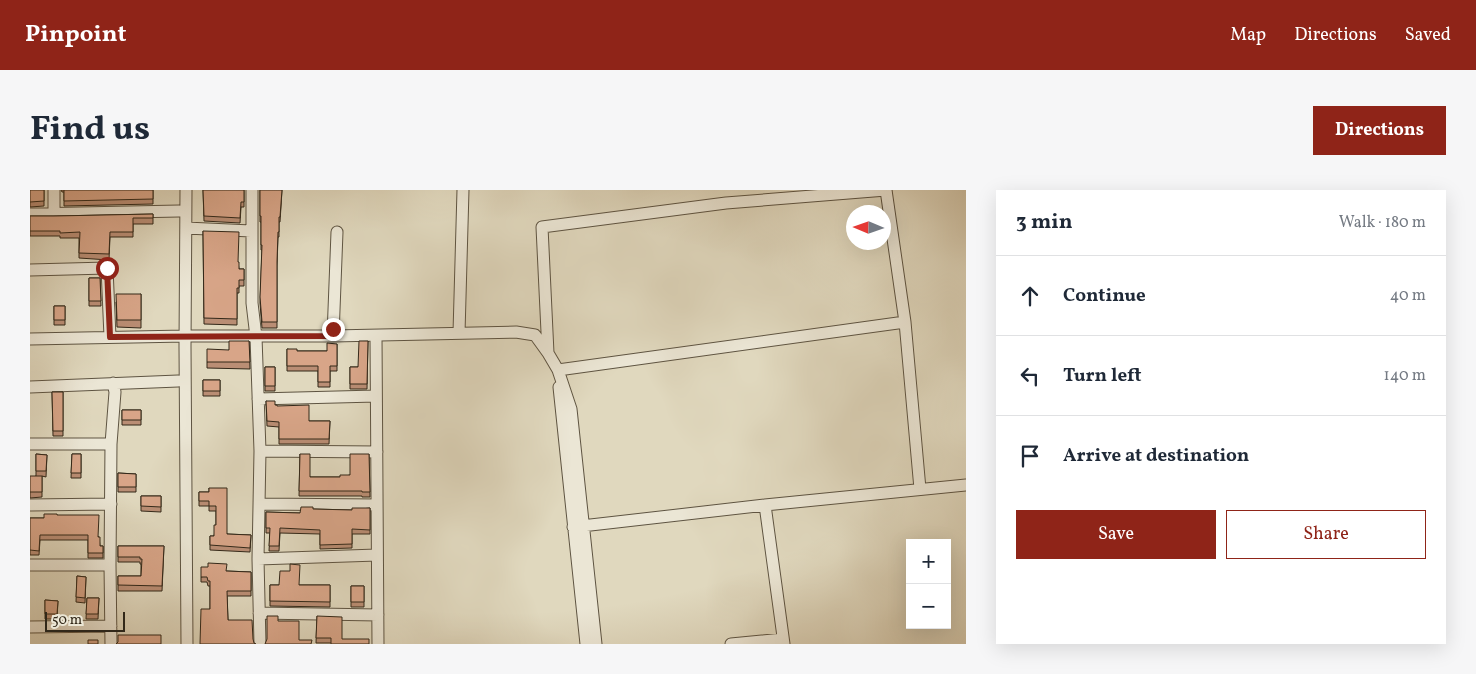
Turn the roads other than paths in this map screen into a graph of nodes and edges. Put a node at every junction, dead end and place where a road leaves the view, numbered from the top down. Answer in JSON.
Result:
{"nodes":[{"id":1,"x":54,"y":190,"type":"edge"},
{"id":2,"x":179,"y":190,"type":"edge"},
{"id":3,"x":186,"y":190,"type":"edge"},
{"id":4,"x":252,"y":190,"type":"edge"},
{"id":5,"x":462,"y":190,"type":"edge"},
{"id":6,"x":178,"y":211,"type":"junction"},
{"id":7,"x":30,"y":214,"type":"edge"},
{"id":8,"x":54,"y":214,"type":"junction"},
{"id":9,"x":186,"y":228,"type":"junction"},
{"id":10,"x":251,"y":231,"type":"junction"},
{"id":11,"x":337,"y":232,"type":"dead end"},
{"id":12,"x":30,"y":270,"type":"edge"},
{"id":13,"x":905,"y":322,"type":"junction"},
{"id":14,"x":459,"y":333,"type":"junction"},
{"id":15,"x":181,"y":336,"type":"junction"},
{"id":16,"x":333,"y":336,"type":"junction"},
{"id":17,"x":376,"y":336,"type":"junction"},
{"id":18,"x":110,"y":337,"type":"junction"},
{"id":19,"x":256,"y":337,"type":"junction"},
{"id":20,"x":30,"y":338,"type":"edge"},
{"id":21,"x":548,"y":354,"type":"junction"},
{"id":22,"x":558,"y":370,"type":"junction"},
{"id":23,"x":178,"y":381,"type":"junction"},
{"id":24,"x":113,"y":383,"type":"junction"},
{"id":25,"x":30,"y":387,"type":"edge"},
{"id":26,"x":376,"y":396,"type":"junction"},
{"id":27,"x":258,"y":399,"type":"junction"},
{"id":28,"x":30,"y":444,"type":"edge"},
{"id":29,"x":111,"y":444,"type":"junction"},
{"id":30,"x":260,"y":451,"type":"junction"},
{"id":31,"x":377,"y":452,"type":"junction"},
{"id":32,"x":966,"y":485,"type":"edge"},
{"id":33,"x":920,"y":489,"type":"junction"},
{"id":34,"x":111,"y":504,"type":"junction"},
{"id":35,"x":259,"y":504,"type":"junction"},
{"id":36,"x":30,"y":505,"type":"edge"},
{"id":37,"x":377,"y":505,"type":"junction"},
{"id":38,"x":765,"y":505,"type":"junction"},
{"id":39,"x":578,"y":526,"type":"junction"},
{"id":40,"x":377,"y":554,"type":"junction"},
{"id":41,"x":258,"y":559,"type":"junction"},
{"id":42,"x":30,"y":565,"type":"edge"},
{"id":43,"x":110,"y":565,"type":"junction"},
{"id":44,"x":259,"y":613,"type":"junction"},
{"id":45,"x":378,"y":616,"type":"junction"},
{"id":46,"x":111,"y":626,"type":"junction"},
{"id":47,"x":30,"y":628,"type":"edge"},
{"id":48,"x":784,"y":642,"type":"edge"},
{"id":49,"x":111,"y":644,"type":"edge"},
{"id":50,"x":181,"y":644,"type":"edge"},
{"id":51,"x":187,"y":644,"type":"edge"},
{"id":52,"x":260,"y":644,"type":"edge"},
{"id":53,"x":378,"y":644,"type":"edge"},
{"id":54,"x":586,"y":644,"type":"edge"},
{"id":55,"x":596,"y":644,"type":"edge"},
{"id":56,"x":731,"y":644,"type":"edge"}],
"edges":[{"from":1,"to":8,"type":"street"},
{"from":2,"to":6,"type":"street"},
{"from":3,"to":9,"type":"street"},
{"from":4,"to":10,"type":"street"},
{"from":5,"to":14,"type":"street"},
{"from":6,"to":8,"type":"street"},
{"from":6,"to":15,"type":"street"},
{"from":7,"to":8,"type":"street"},
{"from":9,"to":10,"type":"street"},
{"from":9,"to":15,"type":"street"},
{"from":10,"to":19,"type":"street"},
{"from":11,"to":16,"type":"street"},
{"from":12,"to":18,"type":"street"},
{"from":13,"to":21,"type":"street"},
{"from":13,"to":22,"type":"street"},
{"from":13,"to":33,"type":"street"},
{"from":14,"to":17,"type":"street"},
{"from":14,"to":21,"type":"street"},
{"from":15,"to":18,"type":"street"},
{"from":15,"to":19,"type":"street"},
{"from":15,"to":23,"type":"street"},
{"from":15,"to":51,"type":"street"},
{"from":16,"to":17,"type":"street"},
{"from":16,"to":19,"type":"street"},
{"from":17,"to":26,"type":"street"},
{"from":18,"to":20,"type":"street"},
{"from":19,"to":27,"type":"street"},
{"from":21,"to":22,"type":"street"},
{"from":22,"to":39,"type":"street"},
{"from":23,"to":24,"type":"street"},
{"from":23,"to":50,"type":"street"},
{"from":24,"to":25,"type":"street"},
{"from":24,"to":29,"type":"street"},
{"from":26,"to":27,"type":"street"},
{"from":26,"to":31,"type":"street"},
{"from":27,"to":30,"type":"street"},
{"from":28,"to":29,"type":"street"},
{"from":29,"to":34,"type":"street"},
{"from":30,"to":31,"type":"street"},
{"from":30,"to":35,"type":"street"},
{"from":31,"to":37,"type":"street"},
{"from":32,"to":33,"type":"street"},
{"from":33,"to":38,"type":"street"},
{"from":34,"to":36,"type":"street"},
{"from":34,"to":43,"type":"street"},
{"from":35,"to":37,"type":"street"},
{"from":35,"to":41,"type":"street"},
{"from":37,"to":40,"type":"street"},
{"from":38,"to":39,"type":"street"},
{"from":38,"to":48,"type":"street"},
{"from":39,"to":54,"type":"street"},
{"from":39,"to":55,"type":"street"},
{"from":40,"to":41,"type":"street"},
{"from":40,"to":45,"type":"street"},
{"from":41,"to":44,"type":"street"},
{"from":42,"to":43,"type":"street"},
{"from":43,"to":46,"type":"street"},
{"from":44,"to":45,"type":"street"},
{"from":44,"to":52,"type":"street"},
{"from":45,"to":53,"type":"street"},
{"from":46,"to":47,"type":"street"},
{"from":46,"to":49,"type":"street"},
{"from":48,"to":56,"type":"street"}]}
